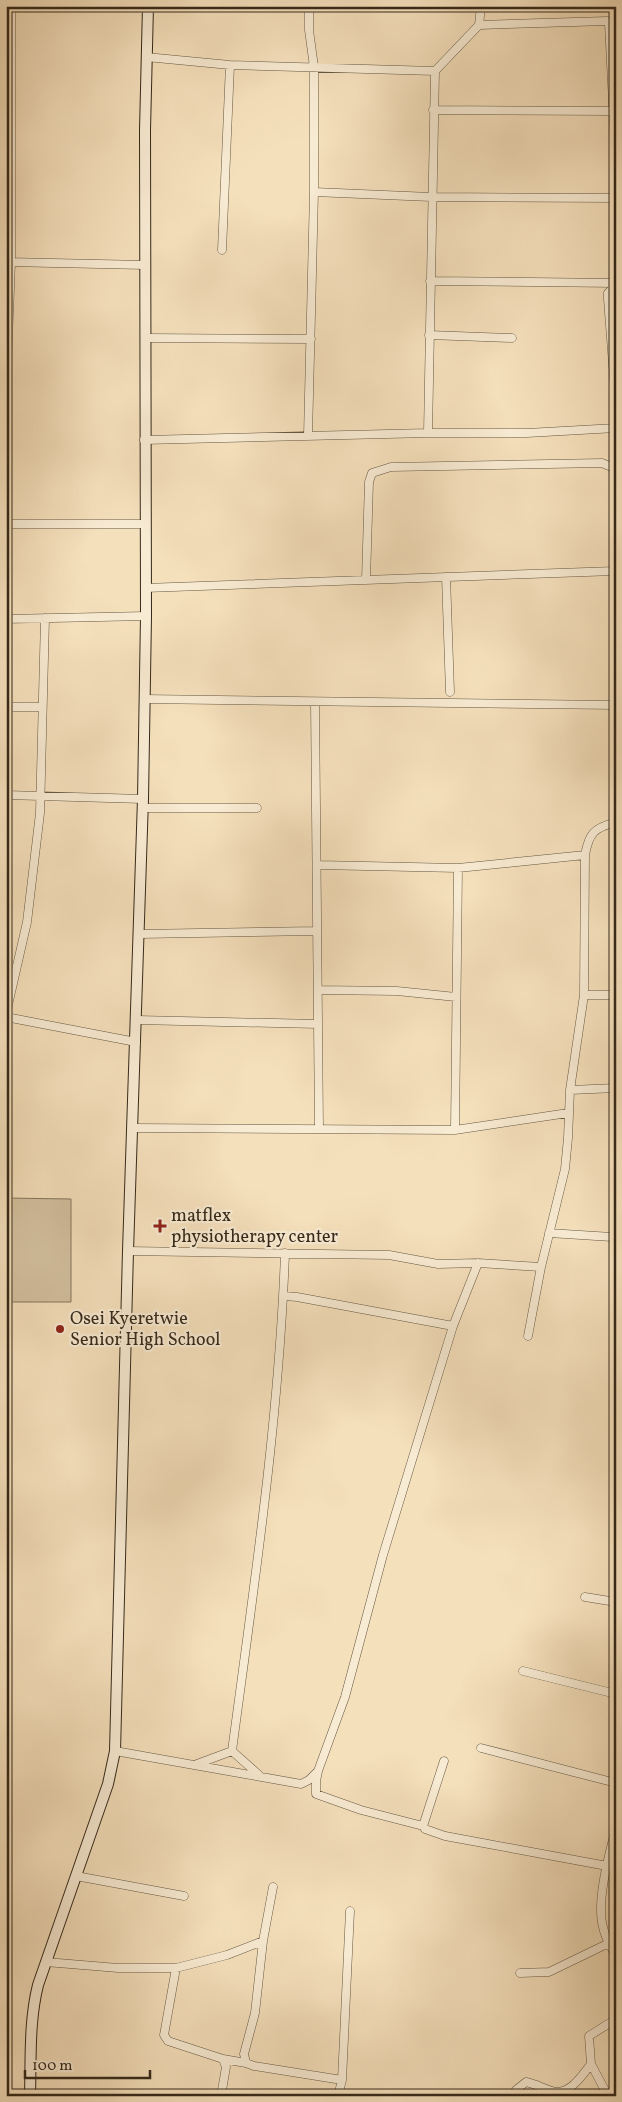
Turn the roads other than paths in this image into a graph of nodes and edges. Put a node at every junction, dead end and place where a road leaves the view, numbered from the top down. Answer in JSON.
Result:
{"nodes":[{"id":1,"x":11,"y":6,"type":"edge"},
{"id":2,"x":148,"y":6,"type":"edge"},
{"id":3,"x":309,"y":6,"type":"edge"},
{"id":4,"x":481,"y":6,"type":"edge"},
{"id":5,"x":479,"y":24,"type":"junction"},
{"id":6,"x":146,"y":57,"type":"junction"},
{"id":7,"x":230,"y":65,"type":"junction"},
{"id":8,"x":314,"y":67,"type":"junction"},
{"id":9,"x":434,"y":71,"type":"junction"},
{"id":10,"x":433,"y":110,"type":"junction"},
{"id":11,"x":613,"y":111,"type":"junction"},
{"id":12,"x":616,"y":162,"type":"edge"},
{"id":13,"x":314,"y":192,"type":"junction"},
{"id":14,"x":431,"y":197,"type":"junction"},
{"id":15,"x":616,"y":198,"type":"edge"},
{"id":16,"x":222,"y":250,"type":"dead end"},
{"id":17,"x":8,"y":262,"type":"edge"},
{"id":18,"x":145,"y":265,"type":"junction"},
{"id":19,"x":430,"y":281,"type":"junction"},
{"id":20,"x":616,"y":284,"type":"edge"},
{"id":21,"x":430,"y":335,"type":"junction"},
{"id":22,"x":145,"y":338,"type":"junction"},
{"id":23,"x":512,"y":338,"type":"dead end"},
{"id":24,"x":310,"y":339,"type":"junction"},
{"id":25,"x":616,"y":379,"type":"edge"},
{"id":26,"x":6,"y":391,"type":"edge"},
{"id":27,"x":616,"y":403,"type":"edge"},
{"id":28,"x":616,"y":428,"type":"edge"},
{"id":29,"x":428,"y":433,"type":"junction"},
{"id":30,"x":308,"y":436,"type":"junction"},
{"id":31,"x":144,"y":440,"type":"junction"},
{"id":32,"x":615,"y":470,"type":"edge"},
{"id":33,"x":616,"y":482,"type":"edge"},
{"id":34,"x":7,"y":524,"type":"edge"},
{"id":35,"x":144,"y":524,"type":"junction"},
{"id":36,"x":615,"y":571,"type":"edge"},
{"id":37,"x":446,"y":577,"type":"junction"},
{"id":38,"x":366,"y":580,"type":"junction"},
{"id":39,"x":145,"y":588,"type":"junction"},
{"id":40,"x":616,"y":594,"type":"edge"},
{"id":41,"x":146,"y":616,"type":"junction"},
{"id":42,"x":45,"y":618,"type":"junction"},
{"id":43,"x":6,"y":619,"type":"edge"},
{"id":44,"x":450,"y":692,"type":"dead end"},
{"id":45,"x":144,"y":699,"type":"junction"},
{"id":46,"x":315,"y":702,"type":"junction"},
{"id":47,"x":616,"y":706,"type":"edge"},
{"id":48,"x":6,"y":707,"type":"edge"},
{"id":49,"x":42,"y":707,"type":"junction"},
{"id":50,"x":6,"y":794,"type":"edge"},
{"id":51,"x":40,"y":795,"type":"junction"},
{"id":52,"x":143,"y":803,"type":"junction"},
{"id":53,"x":257,"y":808,"type":"dead end"},
{"id":54,"x":616,"y":822,"type":"edge"},
{"id":55,"x":585,"y":854,"type":"junction"},
{"id":56,"x":318,"y":865,"type":"junction"},
{"id":57,"x":458,"y":868,"type":"junction"},
{"id":58,"x":317,"y":930,"type":"junction"},
{"id":59,"x":140,"y":934,"type":"junction"},
{"id":60,"x":318,"y":990,"type":"junction"},
{"id":61,"x":584,"y":995,"type":"junction"},
{"id":62,"x":616,"y":995,"type":"edge"},
{"id":63,"x":456,"y":997,"type":"junction"},
{"id":64,"x":6,"y":1016,"type":"edge"},
{"id":65,"x":137,"y":1020,"type":"junction"},
{"id":66,"x":318,"y":1024,"type":"junction"},
{"id":67,"x":136,"y":1042,"type":"junction"},
{"id":68,"x":616,"y":1088,"type":"edge"},
{"id":69,"x":570,"y":1090,"type":"junction"},
{"id":70,"x":568,"y":1113,"type":"junction"},
{"id":71,"x":133,"y":1128,"type":"junction"},
{"id":72,"x":318,"y":1129,"type":"junction"},
{"id":73,"x":455,"y":1130,"type":"junction"},
{"id":74,"x":549,"y":1233,"type":"junction"},
{"id":75,"x":612,"y":1237,"type":"dead end"},
{"id":76,"x":128,"y":1251,"type":"junction"},
{"id":77,"x":285,"y":1253,"type":"junction"},
{"id":78,"x":478,"y":1263,"type":"junction"},
{"id":79,"x":541,"y":1267,"type":"junction"},
{"id":80,"x":284,"y":1296,"type":"junction"},
{"id":81,"x":453,"y":1326,"type":"junction"},
{"id":82,"x":528,"y":1336,"type":"dead end"},
{"id":83,"x":585,"y":1597,"type":"dead end"},
{"id":84,"x":616,"y":1602,"type":"edge"},
{"id":85,"x":523,"y":1671,"type":"dead end"},
{"id":86,"x":616,"y":1694,"type":"edge"},
{"id":87,"x":481,"y":1748,"type":"dead end"},
{"id":88,"x":115,"y":1751,"type":"junction"},
{"id":89,"x":232,"y":1751,"type":"junction"},
{"id":90,"x":444,"y":1761,"type":"dead end"},
{"id":91,"x":196,"y":1764,"type":"junction"},
{"id":92,"x":318,"y":1771,"type":"junction"},
{"id":93,"x":259,"y":1775,"type":"junction"},
{"id":94,"x":616,"y":1783,"type":"edge"},
{"id":95,"x":423,"y":1826,"type":"junction"},
{"id":96,"x":616,"y":1828,"type":"edge"},
{"id":97,"x":606,"y":1866,"type":"junction"},
{"id":98,"x":76,"y":1876,"type":"junction"},
{"id":99,"x":273,"y":1887,"type":"dead end"},
{"id":100,"x":184,"y":1896,"type":"dead end"},
{"id":101,"x":350,"y":1911,"type":"dead end"},
{"id":102,"x":263,"y":1941,"type":"junction"},
{"id":103,"x":608,"y":1943,"type":"junction"},
{"id":104,"x":616,"y":1956,"type":"edge"},
{"id":105,"x":46,"y":1962,"type":"junction"},
{"id":106,"x":176,"y":1968,"type":"junction"},
{"id":107,"x":520,"y":1973,"type":"dead end"},
{"id":108,"x":616,"y":2019,"type":"edge"},
{"id":109,"x":224,"y":2059,"type":"junction"},
{"id":110,"x":246,"y":2062,"type":"junction"},
{"id":111,"x":591,"y":2064,"type":"junction"},
{"id":112,"x":342,"y":2080,"type":"junction"},
{"id":113,"x":30,"y":2096,"type":"edge"},
{"id":114,"x":221,"y":2096,"type":"edge"},
{"id":115,"x":338,"y":2096,"type":"edge"},
{"id":116,"x":513,"y":2096,"type":"edge"},
{"id":117,"x":608,"y":2096,"type":"edge"}],
"edges":[{"from":1,"to":17,"type":"street"},
{"from":2,"to":6,"type":"street"},
{"from":3,"to":8,"type":"street"},
{"from":4,"to":5,"type":"street"},
{"from":5,"to":9,"type":"street"},
{"from":5,"to":11,"type":"street"},
{"from":6,"to":7,"type":"street"},
{"from":6,"to":18,"type":"street"},
{"from":7,"to":8,"type":"street"},
{"from":7,"to":16,"type":"street"},
{"from":8,"to":9,"type":"street"},
{"from":8,"to":13,"type":"street"},
{"from":9,"to":10,"type":"street"},
{"from":10,"to":11,"type":"street"},
{"from":10,"to":14,"type":"street"},
{"from":11,"to":12,"type":"street"},
{"from":13,"to":14,"type":"street"},
{"from":13,"to":24,"type":"street"},
{"from":14,"to":15,"type":"street"},
{"from":14,"to":19,"type":"street"},
{"from":17,"to":18,"type":"street"},
{"from":17,"to":26,"type":"street"},
{"from":18,"to":22,"type":"street"},
{"from":19,"to":20,"type":"street"},
{"from":19,"to":21,"type":"street"},
{"from":20,"to":25,"type":"street"},
{"from":21,"to":23,"type":"street"},
{"from":21,"to":29,"type":"street"},
{"from":22,"to":24,"type":"street"},
{"from":22,"to":31,"type":"street"},
{"from":24,"to":30,"type":"street"},
{"from":25,"to":27,"type":"street"},
{"from":26,"to":34,"type":"street"},
{"from":28,"to":29,"type":"street"},
{"from":29,"to":30,"type":"street"},
{"from":30,"to":31,"type":"street"},
{"from":31,"to":35,"type":"street"},
{"from":32,"to":38,"type":"street"},
{"from":33,"to":36,"type":"street"},
{"from":34,"to":35,"type":"street"},
{"from":35,"to":39,"type":"street"},
{"from":36,"to":37,"type":"street"},
{"from":36,"to":40,"type":"street"},
{"from":37,"to":38,"type":"street"},
{"from":37,"to":44,"type":"street"},
{"from":38,"to":39,"type":"street"},
{"from":39,"to":41,"type":"street"},
{"from":41,"to":42,"type":"street"},
{"from":41,"to":45,"type":"street"},
{"from":42,"to":43,"type":"street"},
{"from":42,"to":49,"type":"street"},
{"from":45,"to":46,"type":"street"},
{"from":45,"to":52,"type":"street"},
{"from":46,"to":47,"type":"street"},
{"from":46,"to":56,"type":"street"},
{"from":48,"to":49,"type":"street"},
{"from":49,"to":51,"type":"street"},
{"from":50,"to":51,"type":"street"},
{"from":51,"to":52,"type":"street"},
{"from":51,"to":64,"type":"street"},
{"from":52,"to":53,"type":"street"},
{"from":52,"to":59,"type":"street"},
{"from":54,"to":55,"type":"street"},
{"from":55,"to":57,"type":"street"},
{"from":55,"to":61,"type":"street"},
{"from":56,"to":57,"type":"street"},
{"from":56,"to":58,"type":"street"},
{"from":57,"to":63,"type":"street"},
{"from":58,"to":59,"type":"street"},
{"from":58,"to":60,"type":"street"},
{"from":59,"to":65,"type":"street"},
{"from":60,"to":63,"type":"street"},
{"from":60,"to":66,"type":"street"},
{"from":61,"to":62,"type":"street"},
{"from":61,"to":69,"type":"street"},
{"from":63,"to":73,"type":"street"},
{"from":64,"to":67,"type":"street"},
{"from":65,"to":66,"type":"street"},
{"from":65,"to":67,"type":"street"},
{"from":66,"to":72,"type":"street"},
{"from":67,"to":71,"type":"street"},
{"from":68,"to":69,"type":"street"},
{"from":69,"to":70,"type":"street"},
{"from":70,"to":73,"type":"street"},
{"from":70,"to":74,"type":"street"},
{"from":71,"to":72,"type":"street"},
{"from":71,"to":76,"type":"street"},
{"from":72,"to":73,"type":"street"},
{"from":74,"to":75,"type":"street"},
{"from":74,"to":79,"type":"street"},
{"from":76,"to":77,"type":"street"},
{"from":76,"to":88,"type":"street"},
{"from":77,"to":78,"type":"street"},
{"from":77,"to":80,"type":"street"},
{"from":78,"to":79,"type":"street"},
{"from":78,"to":81,"type":"street"},
{"from":79,"to":82,"type":"street"},
{"from":80,"to":81,"type":"street"},
{"from":80,"to":89,"type":"street"},
{"from":81,"to":92,"type":"street"},
{"from":83,"to":84,"type":"street"},
{"from":85,"to":86,"type":"street"},
{"from":87,"to":94,"type":"street"},
{"from":88,"to":91,"type":"street"},
{"from":88,"to":98,"type":"street"},
{"from":89,"to":91,"type":"street"},
{"from":89,"to":93,"type":"street"},
{"from":90,"to":95,"type":"street"},
{"from":91,"to":93,"type":"street"},
{"from":92,"to":93,"type":"street"},
{"from":92,"to":95,"type":"street"},
{"from":95,"to":97,"type":"street"},
{"from":96,"to":97,"type":"street"},
{"from":97,"to":103,"type":"street"},
{"from":98,"to":100,"type":"street"},
{"from":98,"to":105,"type":"street"},
{"from":99,"to":102,"type":"street"},
{"from":101,"to":112,"type":"street"},
{"from":102,"to":106,"type":"street"},
{"from":102,"to":110,"type":"street"},
{"from":103,"to":104,"type":"street"},
{"from":103,"to":107,"type":"street"},
{"from":105,"to":106,"type":"street"},
{"from":105,"to":113,"type":"street"},
{"from":106,"to":109,"type":"street"},
{"from":108,"to":111,"type":"street"},
{"from":109,"to":110,"type":"street"},
{"from":109,"to":114,"type":"street"},
{"from":110,"to":112,"type":"street"},
{"from":111,"to":116,"type":"street"},
{"from":111,"to":117,"type":"street"},
{"from":112,"to":115,"type":"street"}]}
